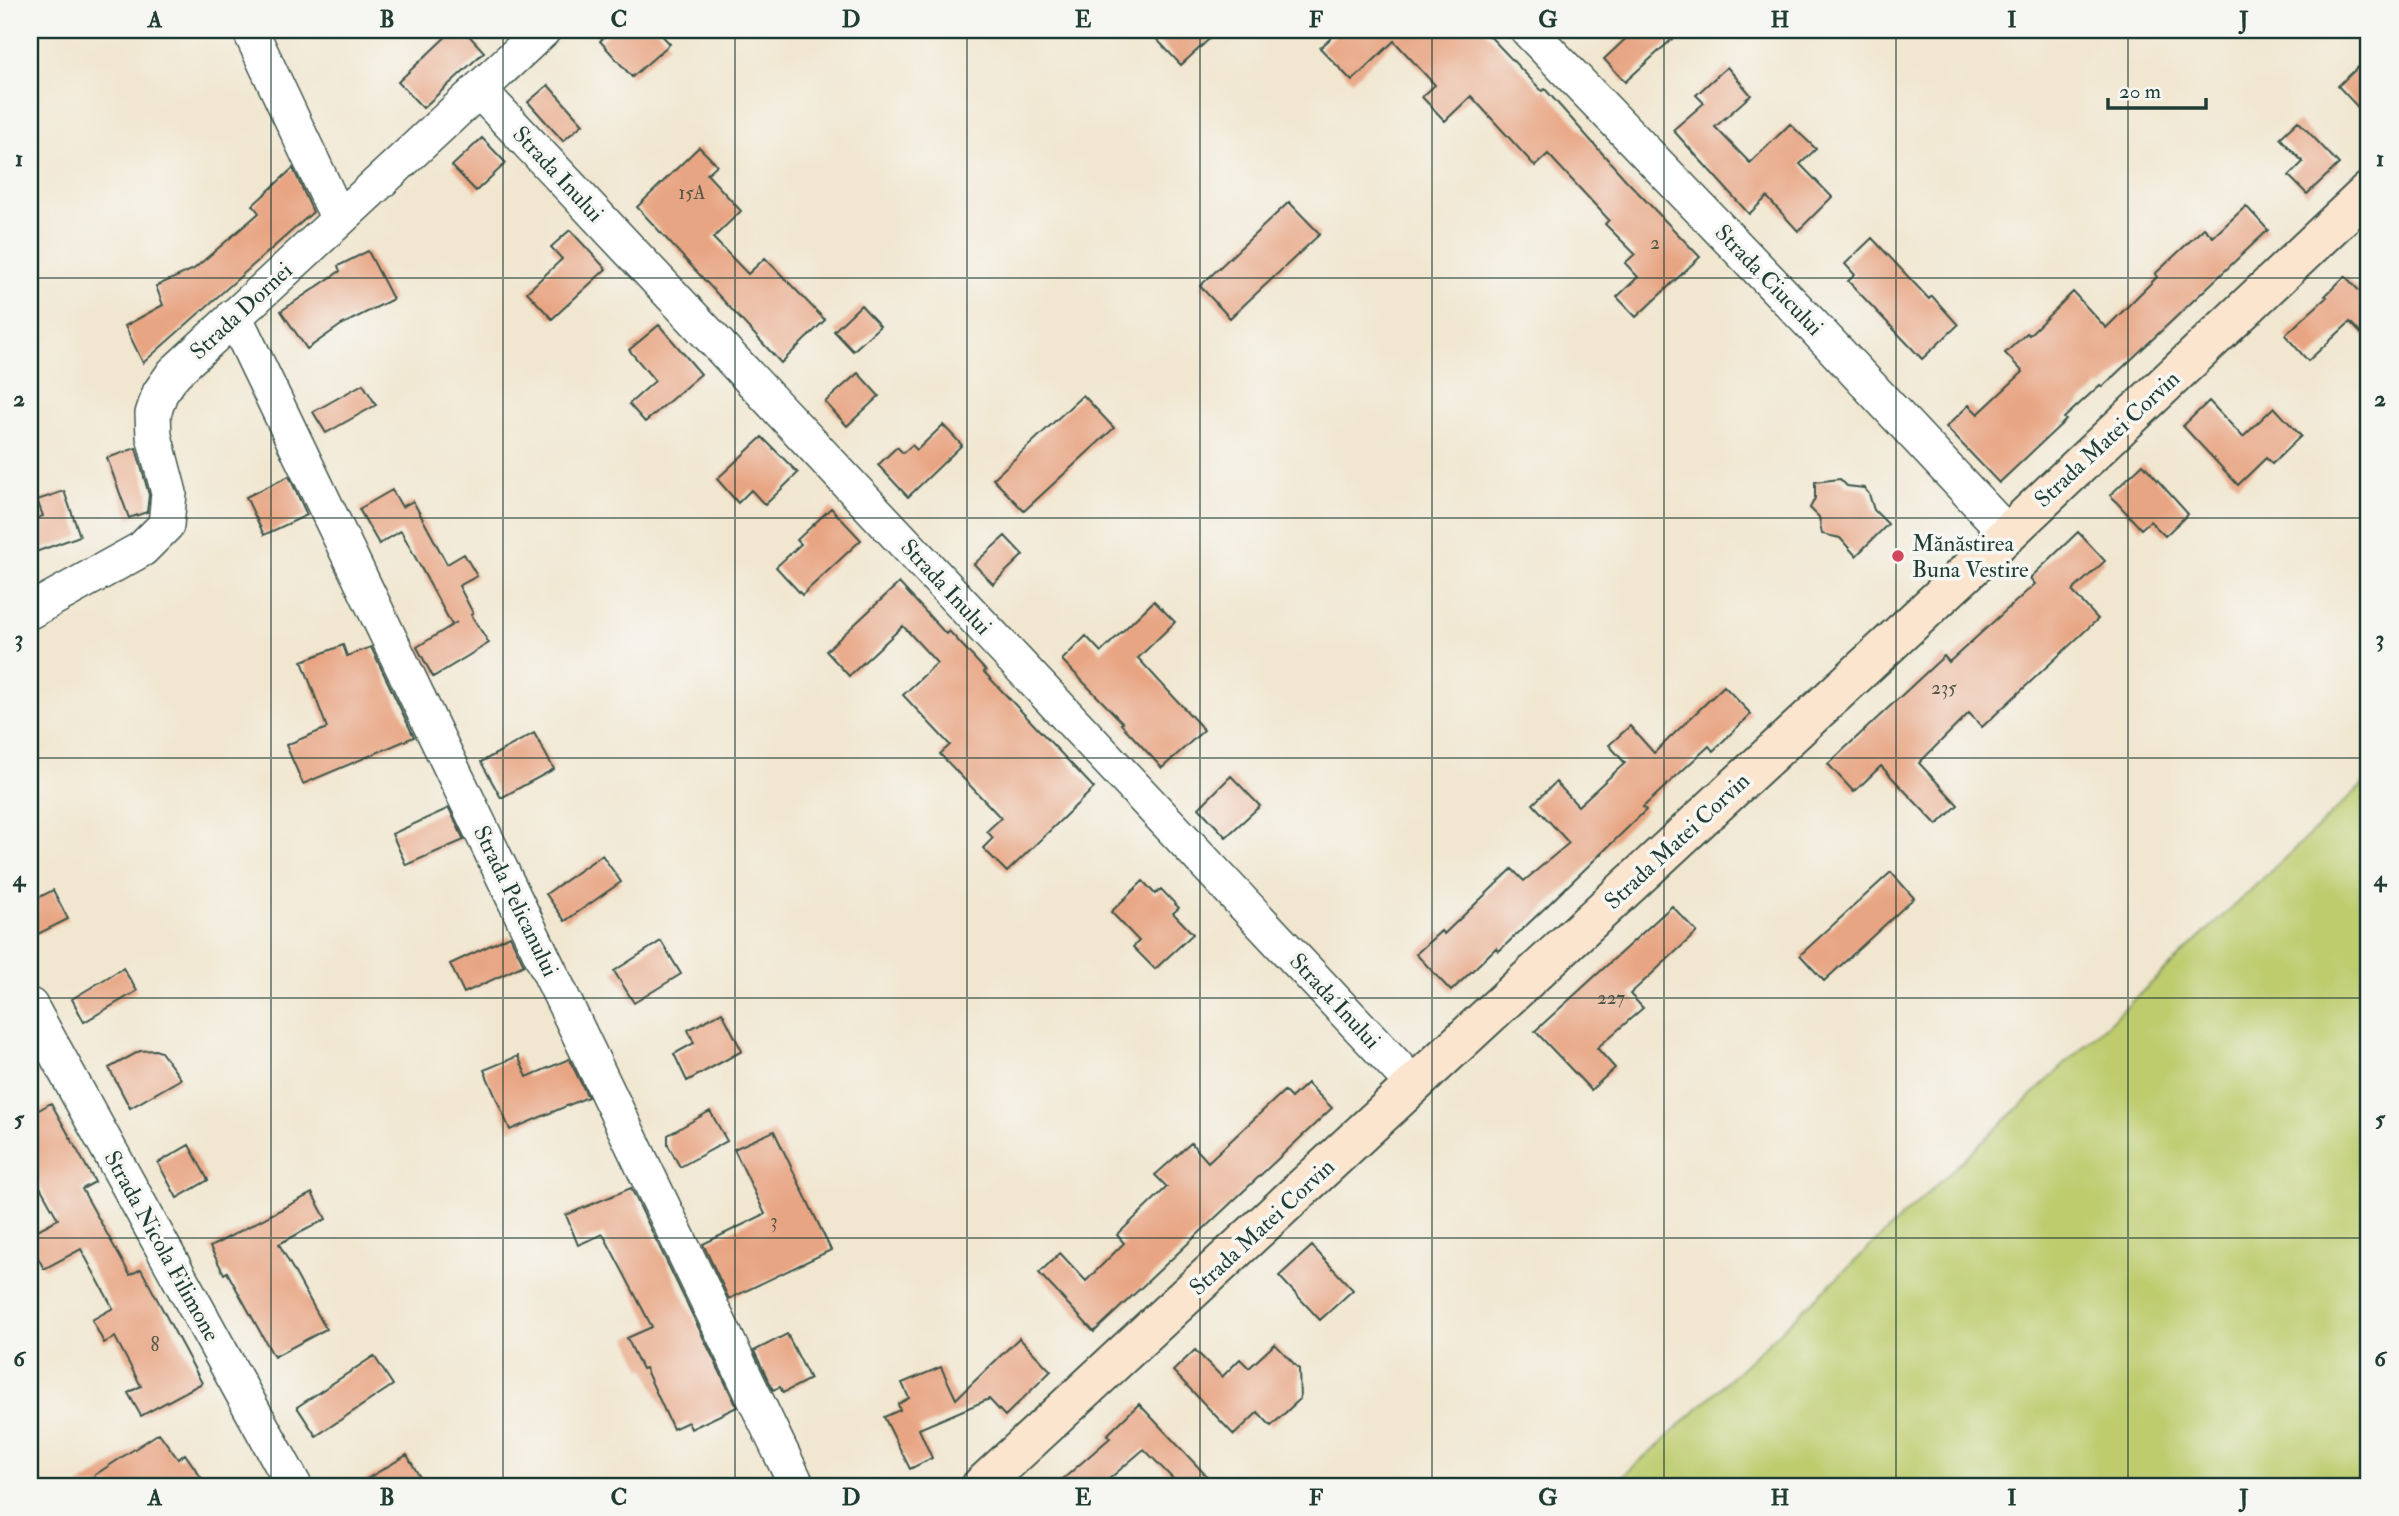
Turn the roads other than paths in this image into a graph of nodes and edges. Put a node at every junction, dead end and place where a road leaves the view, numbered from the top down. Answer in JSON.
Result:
{"nodes":[{"id":1,"x":250,"y":30,"type":"edge"},
{"id":2,"x":543,"y":30,"type":"edge"},
{"id":3,"x":1528,"y":30,"type":"edge"},
{"id":4,"x":479,"y":90,"type":"junction"},
{"id":5,"x":2369,"y":191,"type":"edge"},
{"id":6,"x":339,"y":219,"type":"junction"},
{"id":7,"x":234,"y":316,"type":"junction"},
{"id":8,"x":2007,"y":533,"type":"junction"},
{"id":9,"x":30,"y":611,"type":"edge"},
{"id":10,"x":30,"y":1006,"type":"edge"},
{"id":11,"x":1414,"y":1085,"type":"junction"},
{"id":12,"x":294,"y":1486,"type":"edge"},
{"id":13,"x":797,"y":1486,"type":"edge"},
{"id":14,"x":981,"y":1486,"type":"edge"}],
"edges":[{"from":1,"to":6,"type":"street"},
{"from":2,"to":4,"type":"street","name":"Strada Dornei"},
{"from":3,"to":8,"type":"street","name":"Strada Ciucului"},
{"from":4,"to":6,"type":"street","name":"Strada Dornei"},
{"from":4,"to":11,"type":"street","name":"Strada Inului"},
{"from":5,"to":8,"type":"main road","name":"Strada Matei Corvin"},
{"from":6,"to":7,"type":"street","name":"Strada Dornei"},
{"from":7,"to":9,"type":"street","name":"Strada Dornei"},
{"from":7,"to":13,"type":"street","name":"Strada Pelicanului"},
{"from":8,"to":11,"type":"main road","name":"Strada Matei Corvin"},
{"from":10,"to":12,"type":"street","name":"Strada Nicola Filimone"},
{"from":11,"to":14,"type":"main road","name":"Strada Matei Corvin"}]}
